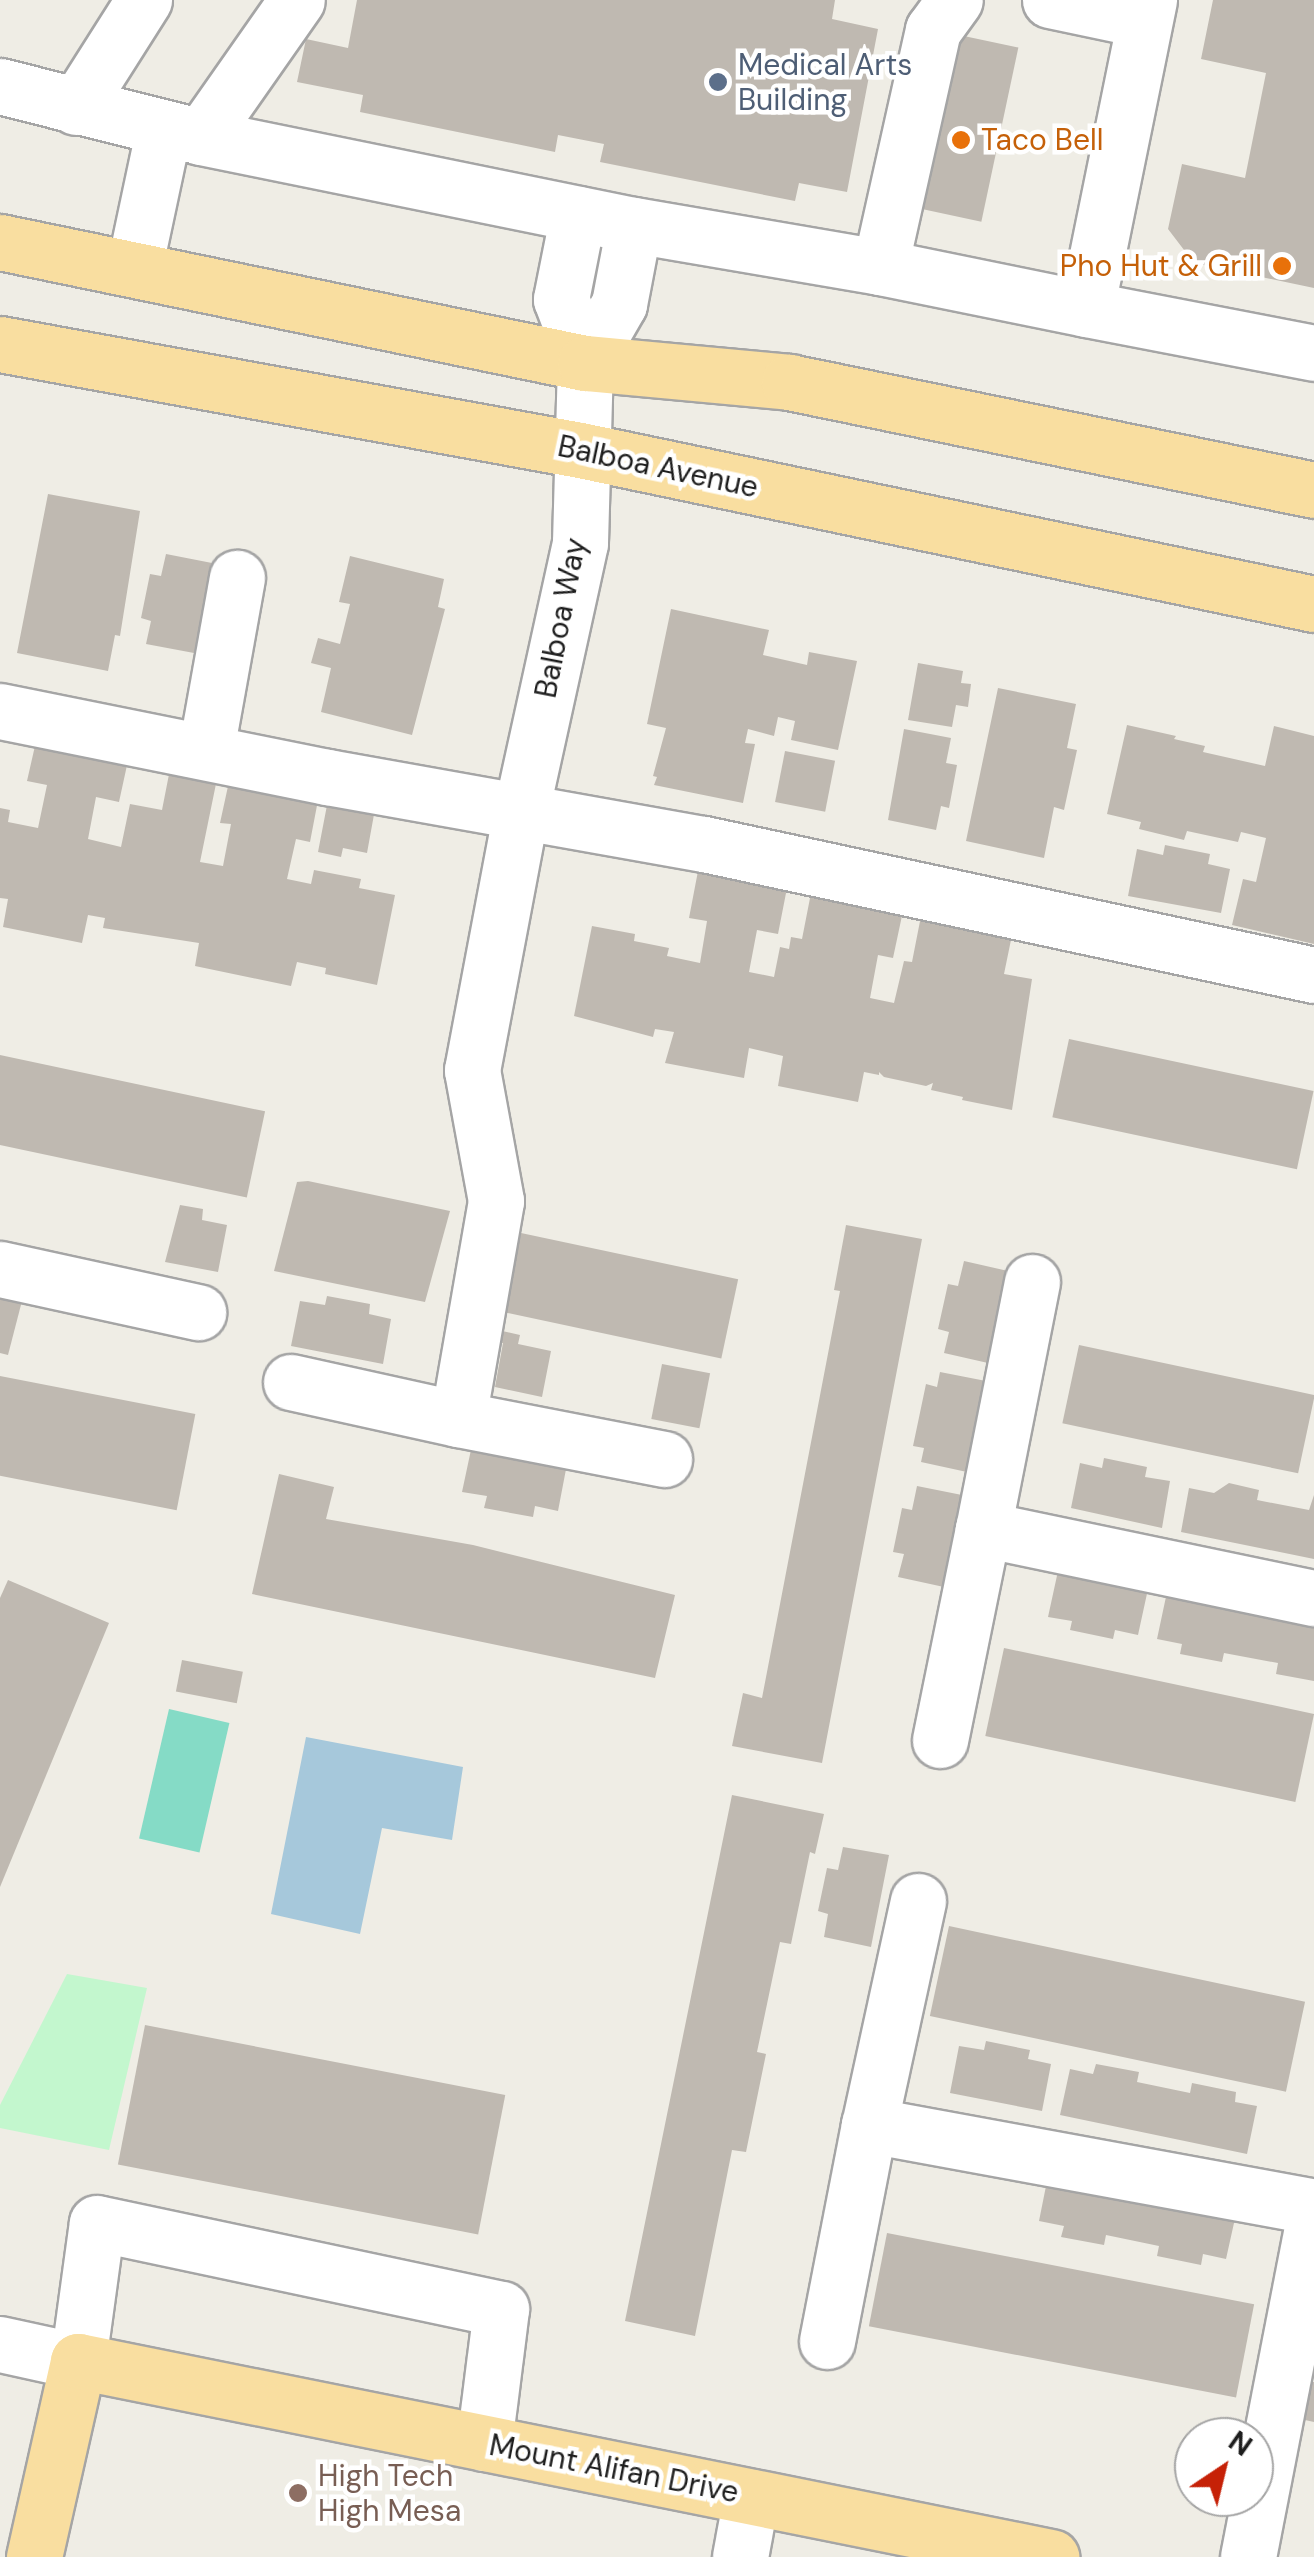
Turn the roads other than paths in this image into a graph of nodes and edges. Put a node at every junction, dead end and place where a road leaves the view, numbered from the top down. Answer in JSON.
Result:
{"nodes":[{"id":1,"x":144,"y":0,"type":"edge"},
{"id":2,"x":297,"y":0,"type":"edge"},
{"id":3,"x":955,"y":0,"type":"edge"},
{"id":4,"x":1050,"y":0,"type":"edge"},
{"id":5,"x":1146,"y":10,"type":"edge"},
{"id":6,"x":0,"y":86,"type":"edge"},
{"id":7,"x":76,"y":107,"type":"junction"},
{"id":8,"x":182,"y":132,"type":"junction"},
{"id":9,"x":578,"y":214,"type":"junction"},
{"id":10,"x":634,"y":225,"type":"junction"},
{"id":11,"x":0,"y":242,"type":"edge"},
{"id":12,"x":880,"y":267,"type":"junction"},
{"id":13,"x":134,"y":269,"type":"junction"},
{"id":14,"x":1086,"y":309,"type":"junction"},
{"id":15,"x":0,"y":344,"type":"edge"},
{"id":16,"x":1314,"y":353,"type":"edge"},
{"id":17,"x":585,"y":363,"type":"junction"},
{"id":18,"x":580,"y":450,"type":"junction"},
{"id":19,"x":1314,"y":490,"type":"edge"},
{"id":20,"x":237,"y":578,"type":"dead end"},
{"id":21,"x":1314,"y":604,"type":"edge"},
{"id":22,"x":0,"y":711,"type":"edge"},
{"id":23,"x":206,"y":750,"type":"junction"},
{"id":24,"x":521,"y":811,"type":"junction"},
{"id":25,"x":1314,"y":975,"type":"edge"},
{"id":26,"x":0,"y":1270,"type":"edge"},
{"id":27,"x":1032,"y":1282,"type":"dead end"},
{"id":28,"x":198,"y":1312,"type":"dead end"},
{"id":29,"x":291,"y":1382,"type":"dead end"},
{"id":30,"x":458,"y":1419,"type":"junction"},
{"id":31,"x":664,"y":1458,"type":"dead end"},
{"id":32,"x":983,"y":1529,"type":"junction"},
{"id":33,"x":1314,"y":1598,"type":"edge"},
{"id":34,"x":940,"y":1740,"type":"dead end"},
{"id":35,"x":918,"y":1902,"type":"dead end"},
{"id":36,"x":869,"y":2125,"type":"junction"},
{"id":37,"x":1314,"y":2207,"type":"edge"},
{"id":38,"x":1314,"y":2219,"type":"edge"},
{"id":39,"x":827,"y":2341,"type":"dead end"},
{"id":40,"x":0,"y":2344,"type":"edge"},
{"id":41,"x":78,"y":2360,"type":"junction"},
{"id":42,"x":484,"y":2443,"type":"junction"},
{"id":43,"x":751,"y":2496,"type":"junction"},
{"id":44,"x":34,"y":2557,"type":"edge"},
{"id":45,"x":740,"y":2557,"type":"edge"},
{"id":46,"x":1051,"y":2557,"type":"edge"},
{"id":47,"x":1248,"y":2557,"type":"edge"}],
"edges":[{"from":1,"to":7,"type":"street"},
{"from":2,"to":8,"type":"street"},
{"from":3,"to":12,"type":"street"},
{"from":4,"to":5,"type":"street"},
{"from":5,"to":14,"type":"street"},
{"from":6,"to":7,"type":"street"},
{"from":7,"to":8,"type":"street"},
{"from":8,"to":9,"type":"street"},
{"from":8,"to":13,"type":"street"},
{"from":9,"to":10,"type":"street"},
{"from":9,"to":17,"type":"street"},
{"from":10,"to":12,"type":"street"},
{"from":10,"to":17,"type":"street"},
{"from":11,"to":13,"type":"main road"},
{"from":12,"to":14,"type":"street"},
{"from":13,"to":17,"type":"main road"},
{"from":14,"to":16,"type":"street"},
{"from":15,"to":18,"type":"main road","name":"Balboa Avenue"},
{"from":17,"to":18,"type":"street","name":"Balboa Way"},
{"from":17,"to":19,"type":"main road"},
{"from":18,"to":21,"type":"main road","name":"Balboa Avenue"},
{"from":18,"to":24,"type":"street","name":"Balboa Way"},
{"from":20,"to":23,"type":"street"},
{"from":22,"to":23,"type":"street"},
{"from":23,"to":24,"type":"street"},
{"from":24,"to":25,"type":"street"},
{"from":24,"to":30,"type":"street","name":"Balboa Way"},
{"from":26,"to":28,"type":"street"},
{"from":27,"to":32,"type":"street"},
{"from":29,"to":30,"type":"street"},
{"from":30,"to":31,"type":"street"},
{"from":32,"to":33,"type":"street"},
{"from":32,"to":34,"type":"street"},
{"from":35,"to":36,"type":"street"},
{"from":36,"to":37,"type":"street"},
{"from":36,"to":39,"type":"street"},
{"from":38,"to":47,"type":"street"},
{"from":40,"to":41,"type":"street","name":"Mount Alifan Drive"},
{"from":41,"to":42,"type":"main road","name":"Mount Alifan Drive"},
{"from":41,"to":42,"type":"street"},
{"from":41,"to":44,"type":"main road"},
{"from":42,"to":43,"type":"main road","name":"Mount Alifan Drive"},
{"from":43,"to":45,"type":"street"},
{"from":43,"to":46,"type":"main road","name":"Mount Alifan Drive"}]}
